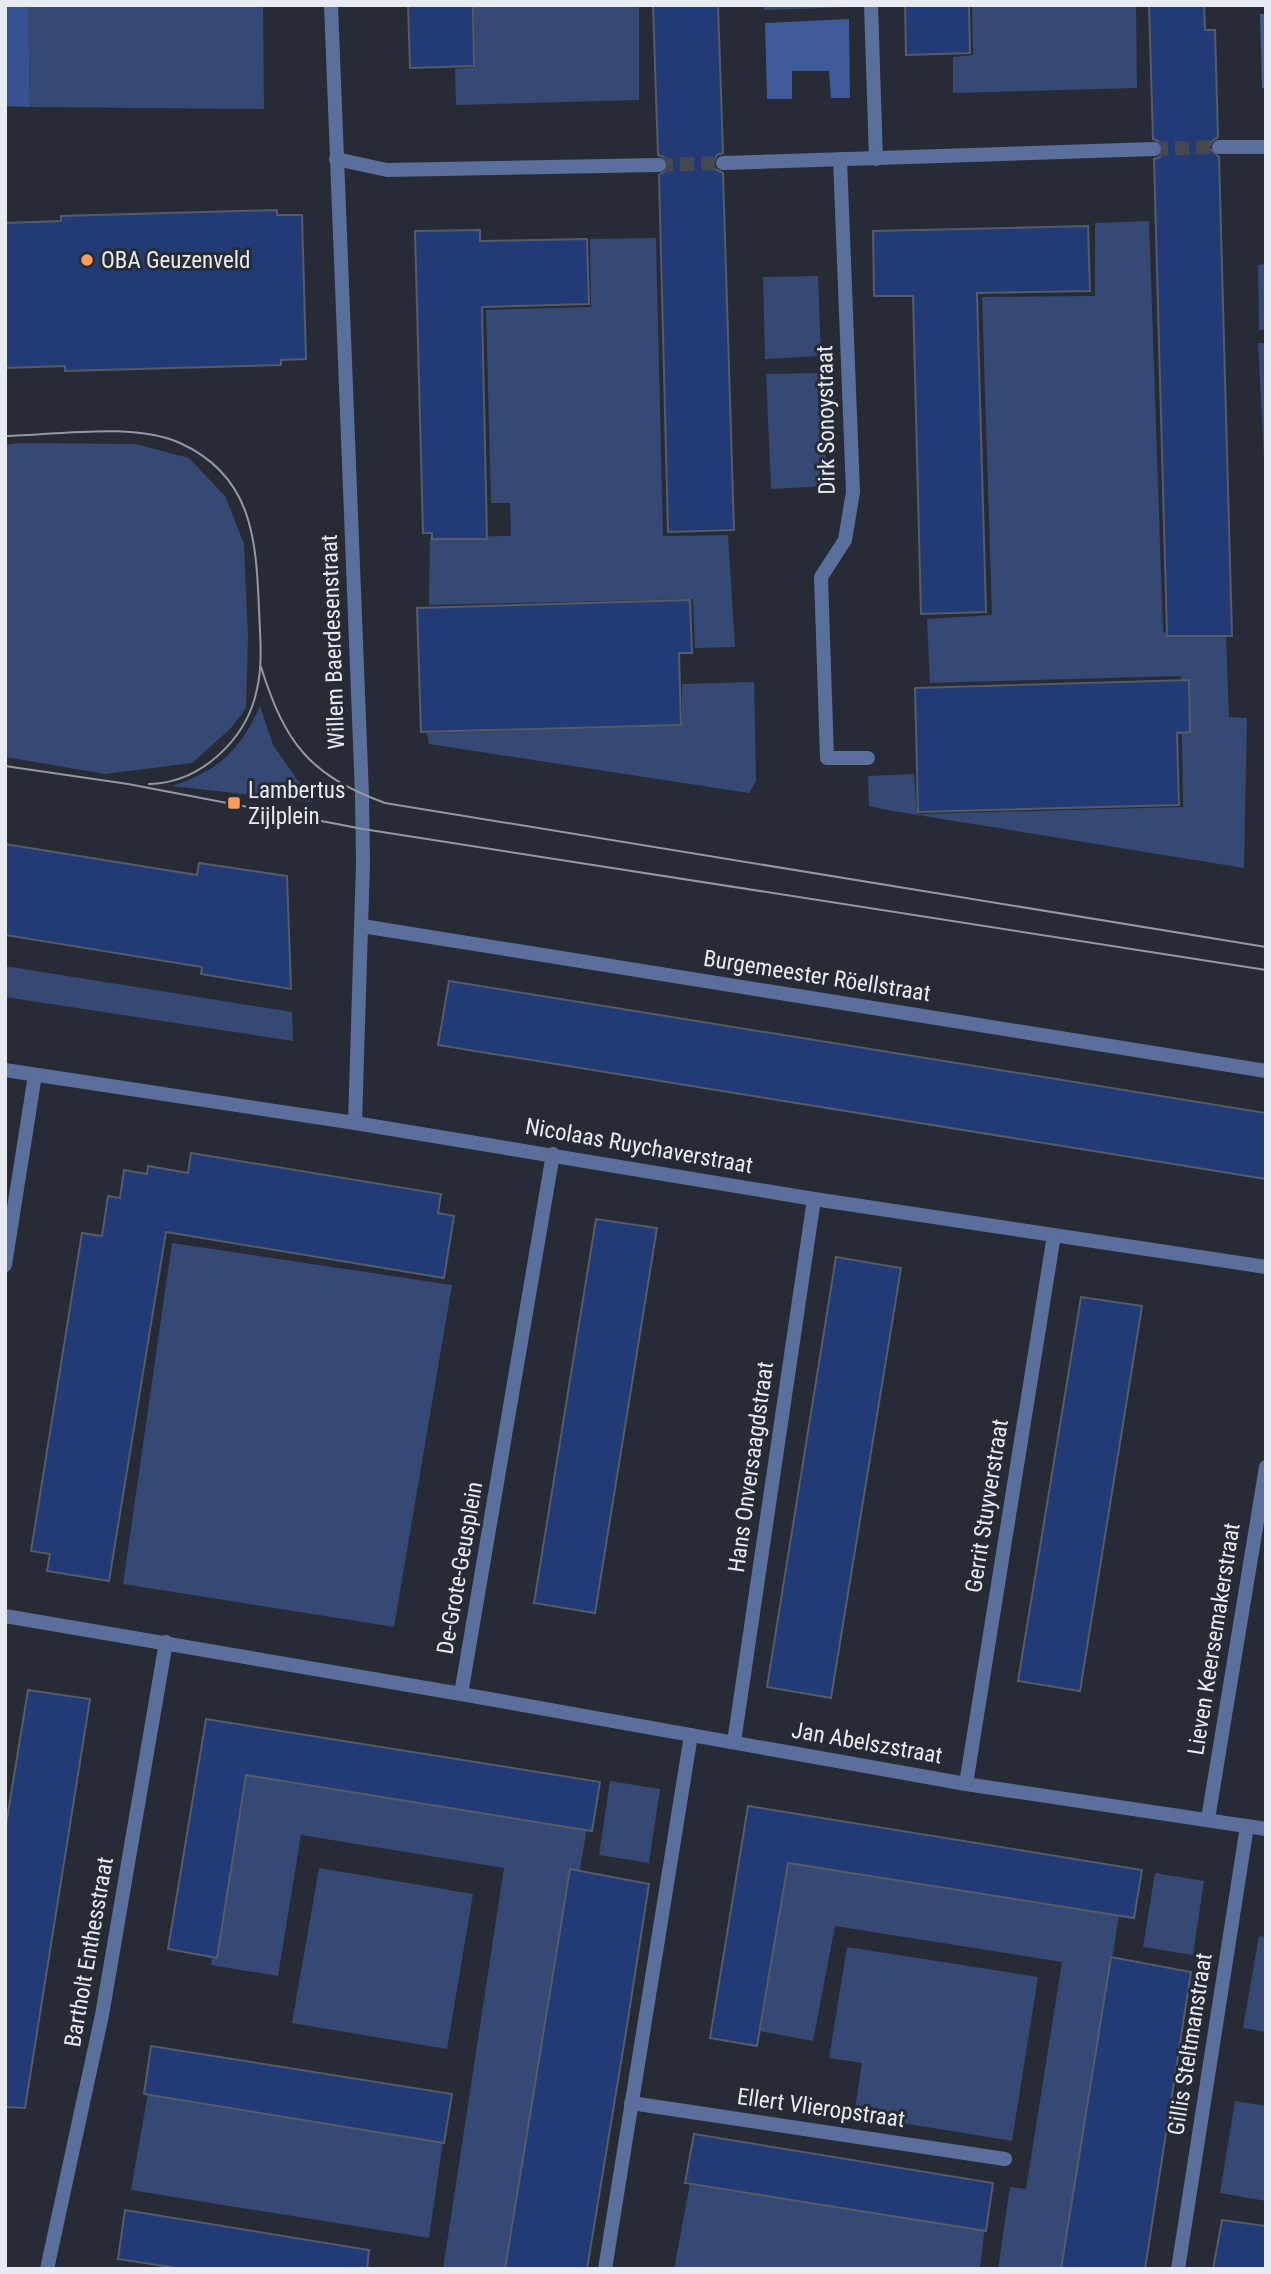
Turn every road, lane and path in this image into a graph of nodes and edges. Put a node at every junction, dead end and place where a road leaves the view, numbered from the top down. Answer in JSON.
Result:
{"nodes":[{"id":1,"x":331,"y":5,"type":"edge"},
{"id":2,"x":871,"y":5,"type":"edge"},
{"id":3,"x":1219,"y":147,"type":"tunnel mouth"},
{"id":4,"x":1266,"y":147,"type":"edge"},
{"id":5,"x":1153,"y":149,"type":"tunnel mouth"},
{"id":6,"x":336,"y":159,"type":"junction"},
{"id":7,"x":840,"y":159,"type":"junction"},
{"id":8,"x":876,"y":159,"type":"junction"},
{"id":9,"x":723,"y":163,"type":"tunnel mouth"},
{"id":10,"x":659,"y":165,"type":"tunnel mouth"},
{"id":11,"x":868,"y":758,"type":"dead end"},
{"id":12,"x":362,"y":926,"type":"junction"},
{"id":13,"x":5,"y":1070,"type":"edge"},
{"id":14,"x":1266,"y":1071,"type":"edge"},
{"id":15,"x":36,"y":1075,"type":"junction"},
{"id":16,"x":355,"y":1123,"type":"junction"},
{"id":17,"x":553,"y":1154,"type":"junction"},
{"id":18,"x":814,"y":1199,"type":"junction"},
{"id":19,"x":1054,"y":1235,"type":"junction"},
{"id":20,"x":5,"y":1265,"type":"edge"},
{"id":21,"x":1266,"y":1268,"type":"edge"},
{"id":22,"x":1266,"y":1467,"type":"edge"},
{"id":23,"x":5,"y":1616,"type":"edge"},
{"id":24,"x":166,"y":1642,"type":"junction"},
{"id":25,"x":461,"y":1694,"type":"junction"},
{"id":26,"x":691,"y":1735,"type":"junction"},
{"id":27,"x":734,"y":1742,"type":"junction"},
{"id":28,"x":966,"y":1784,"type":"junction"},
{"id":29,"x":1208,"y":1819,"type":"junction"},
{"id":30,"x":1247,"y":1826,"type":"junction"},
{"id":31,"x":1266,"y":1829,"type":"edge"},
{"id":32,"x":632,"y":2103,"type":"junction"},
{"id":33,"x":1005,"y":2159,"type":"dead end"},
{"id":34,"x":47,"y":2269,"type":"edge"},
{"id":35,"x":605,"y":2269,"type":"edge"},
{"id":36,"x":1178,"y":2269,"type":"edge"}],
"edges":[{"from":1,"to":6,"type":"street","name":"Willem Baerdesenstraat"},
{"from":2,"to":8,"type":"street"},
{"from":3,"to":4,"type":"street"},
{"from":5,"to":8,"type":"street"},
{"from":6,"to":10,"type":"street"},
{"from":6,"to":12,"type":"street","name":"Willem Baerdesenstraat"},
{"from":7,"to":8,"type":"street"},
{"from":7,"to":9,"type":"street"},
{"from":7,"to":11,"type":"street","name":"Dirk Sonoystraat"},
{"from":12,"to":14,"type":"street","name":"Burgemeester Röellstraat"},
{"from":12,"to":16,"type":"street","name":"Willem Baerdesenstraat"},
{"from":13,"to":15,"type":"street","name":"Nicolaas Ruychaverstraat"},
{"from":15,"to":16,"type":"street","name":"Nicolaas Ruychaverstraat"},
{"from":15,"to":20,"type":"street"},
{"from":16,"to":17,"type":"street","name":"Nicolaas Ruychaverstraat"},
{"from":17,"to":18,"type":"street","name":"Nicolaas Ruychaverstraat"},
{"from":17,"to":25,"type":"street","name":"De-Grote-Geusplein"},
{"from":18,"to":19,"type":"street","name":"Nicolaas Ruychaverstraat"},
{"from":18,"to":27,"type":"street","name":"Hans Onversaagdstraat"},
{"from":19,"to":21,"type":"street","name":"Nicolaas Ruychaverstraat"},
{"from":19,"to":28,"type":"street","name":"Gerrit Stuyverstraat"},
{"from":22,"to":29,"type":"street","name":"Lieven Keersemakerstraat"},
{"from":23,"to":24,"type":"street"},
{"from":24,"to":25,"type":"street"},
{"from":24,"to":34,"type":"street","name":"Bartholt Enthesstraat"},
{"from":25,"to":26,"type":"street","name":"Jan Abelszstraat"},
{"from":26,"to":27,"type":"street","name":"Jan Abelszstraat"},
{"from":26,"to":32,"type":"street"},
{"from":27,"to":28,"type":"street","name":"Jan Abelszstraat"},
{"from":28,"to":29,"type":"street","name":"Jan Abelszstraat"},
{"from":29,"to":30,"type":"street","name":"Jan Abelszstraat"},
{"from":30,"to":31,"type":"street","name":"Jan Abelszstraat"},
{"from":30,"to":36,"type":"street","name":"Gillis Steltmanstraat"},
{"from":32,"to":33,"type":"street","name":"Ellert Vlieropstraat"},
{"from":32,"to":35,"type":"street"}]}
